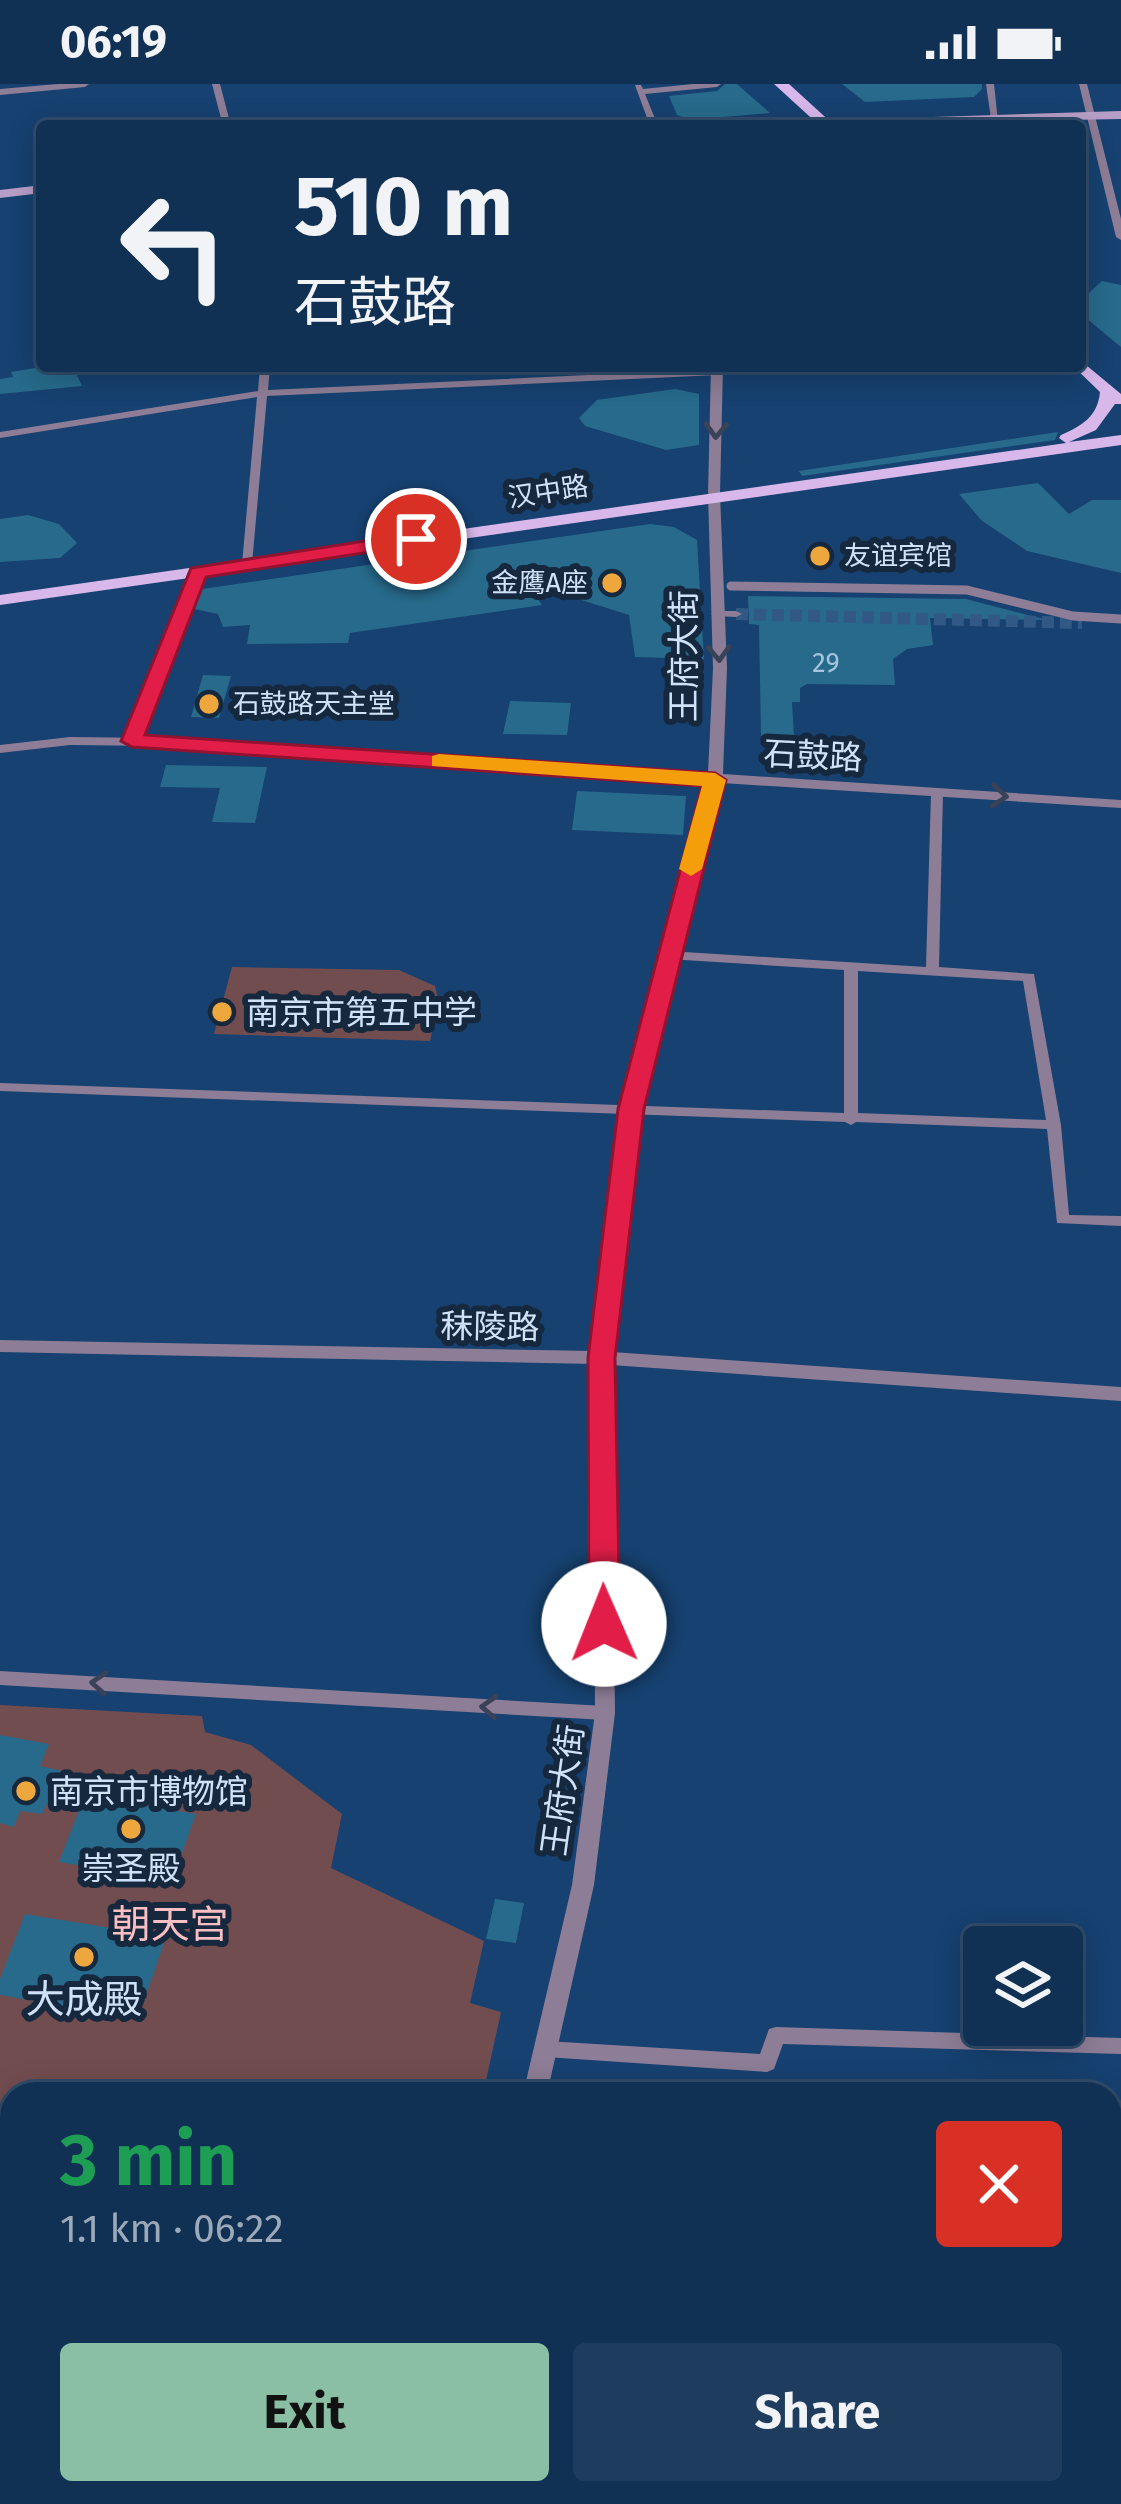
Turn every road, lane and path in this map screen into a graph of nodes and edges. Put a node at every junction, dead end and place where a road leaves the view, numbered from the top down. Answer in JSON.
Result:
{"nodes":[{"id":1,"x":85,"y":84,"type":"edge"},
{"id":2,"x":216,"y":84,"type":"edge"},
{"id":3,"x":717,"y":84,"type":"edge"},
{"id":4,"x":762,"y":84,"type":"edge"},
{"id":5,"x":781,"y":84,"type":"edge"},
{"id":6,"x":990,"y":84,"type":"edge"},
{"id":7,"x":1083,"y":84,"type":"edge"},
{"id":8,"x":638,"y":88,"type":"edge"},
{"id":9,"x":0,"y":92,"type":"edge"},
{"id":10,"x":1121,"y":115,"type":"edge"},
{"id":11,"x":1093,"y":116,"type":"junction"},
{"id":12,"x":995,"y":119,"type":"junction"},
{"id":13,"x":225,"y":120,"type":"edge"},
{"id":14,"x":651,"y":120,"type":"edge"},
{"id":15,"x":801,"y":120,"type":"edge"},
{"id":16,"x":822,"y":120,"type":"edge"},
{"id":17,"x":967,"y":120,"type":"edge"},
{"id":18,"x":1104,"y":165,"type":"junction"},
{"id":19,"x":1121,"y":165,"type":"edge"},
{"id":20,"x":36,"y":190,"type":"edge"},
{"id":21,"x":0,"y":194,"type":"edge"},
{"id":22,"x":1121,"y":237,"type":"edge"},
{"id":23,"x":1086,"y":358,"type":"edge"},
{"id":24,"x":1086,"y":370,"type":"edge"},
{"id":25,"x":264,"y":372,"type":"edge"},
{"id":26,"x":458,"y":372,"type":"edge"},
{"id":27,"x":617,"y":372,"type":"edge"},
{"id":28,"x":717,"y":372,"type":"edge"},
{"id":29,"x":459,"y":384,"type":"junction"},
{"id":30,"x":262,"y":393,"type":"junction"},
{"id":31,"x":1117,"y":393,"type":"edge"},
{"id":32,"x":1121,"y":426,"type":"edge"},
{"id":33,"x":0,"y":435,"type":"edge"},
{"id":34,"x":1121,"y":440,"type":"edge"},
{"id":35,"x":1064,"y":444,"type":"junction"},
{"id":36,"x":1121,"y":449,"type":"edge"},
{"id":37,"x":714,"y":494,"type":"junction"},
{"id":38,"x":247,"y":564,"type":"junction"},
{"id":39,"x":198,"y":572,"type":"junction"},
{"id":40,"x":730,"y":586,"type":"dead end"},
{"id":41,"x":0,"y":601,"type":"edge"},
{"id":42,"x":718,"y":614,"type":"junction"},
{"id":43,"x":736,"y":614,"type":"tunnel mouth"},
{"id":44,"x":1121,"y":619,"type":"edge"},
{"id":45,"x":132,"y":741,"type":"junction"},
{"id":46,"x":0,"y":749,"type":"edge"},
{"id":47,"x":715,"y":780,"type":"junction"},
{"id":48,"x":937,"y":792,"type":"junction"},
{"id":49,"x":1121,"y":804,"type":"edge"},
{"id":50,"x":668,"y":955,"type":"junction"},
{"id":51,"x":851,"y":968,"type":"junction"},
{"id":52,"x":932,"y":972,"type":"junction"},
{"id":53,"x":0,"y":1088,"type":"edge"},
{"id":54,"x":631,"y":1109,"type":"junction"},
{"id":55,"x":851,"y":1120,"type":"junction"},
{"id":56,"x":1054,"y":1125,"type":"junction"},
{"id":57,"x":1121,"y":1220,"type":"edge"},
{"id":58,"x":0,"y":1346,"type":"edge"},
{"id":59,"x":602,"y":1358,"type":"junction"},
{"id":60,"x":1121,"y":1394,"type":"edge"},
{"id":61,"x":0,"y":1678,"type":"edge"},
{"id":62,"x":605,"y":1713,"type":"junction"},
{"id":63,"x":1121,"y":2046,"type":"edge"},
{"id":64,"x":546,"y":2049,"type":"junction"},
{"id":65,"x":538,"y":2082,"type":"edge"}],
"edges":[{"from":1,"to":9,"type":"street"},
{"from":2,"to":13,"type":"street"},
{"from":3,"to":8,"type":"street"},
{"from":4,"to":15,"type":"main road"},
{"from":5,"to":16,"type":"main road"},
{"from":6,"to":12,"type":"street"},
{"from":7,"to":11,"type":"street"},
{"from":8,"to":14,"type":"street"},
{"from":10,"to":11,"type":"main road"},
{"from":11,"to":12,"type":"main road"},
{"from":11,"to":18,"type":"street"},
{"from":12,"to":17,"type":"main road"},
{"from":18,"to":19,"type":"street"},
{"from":18,"to":22,"type":"street"},
{"from":20,"to":21,"type":"main road"},
{"from":23,"to":31,"type":"main road"},
{"from":24,"to":31,"type":"main road"},
{"from":25,"to":30,"type":"street"},
{"from":26,"to":29,"type":"street"},
{"from":27,"to":29,"type":"street"},
{"from":28,"to":37,"type":"street","name":"王府大街","one_way":true},
{"from":29,"to":30,"type":"street"},
{"from":30,"to":33,"type":"street"},
{"from":30,"to":38,"type":"street"},
{"from":31,"to":35,"type":"main road"},
{"from":32,"to":35,"type":"main road","name":"汉中路"},
{"from":34,"to":35,"type":"main road","name":"汉中路"},
{"from":35,"to":36,"type":"main road"},
{"from":35,"to":37,"type":"main road","name":"汉中路"},
{"from":37,"to":38,"type":"main road","name":"汉中路"},
{"from":37,"to":42,"type":"street","name":"王府大街"},
{"from":38,"to":39,"type":"main road","name":"汉中路"},
{"from":39,"to":41,"type":"main road","name":"汉中路"},
{"from":39,"to":45,"type":"street"},
{"from":40,"to":44,"type":"street"},
{"from":42,"to":43,"type":"street"},
{"from":42,"to":47,"type":"street","name":"王府大街","one_way":true},
{"from":45,"to":46,"type":"street","name":"石鼓路"},
{"from":45,"to":47,"type":"street","name":"石鼓路"},
{"from":47,"to":48,"type":"street","name":"石鼓路"},
{"from":47,"to":50,"type":"street","name":"王府大街"},
{"from":48,"to":49,"type":"street","name":"石鼓路","one_way":true},
{"from":48,"to":52,"type":"street"},
{"from":50,"to":51,"type":"street"},
{"from":50,"to":54,"type":"street","name":"王府大街"},
{"from":51,"to":52,"type":"street"},
{"from":51,"to":55,"type":"street"},
{"from":52,"to":56,"type":"street"},
{"from":53,"to":54,"type":"street"},
{"from":54,"to":55,"type":"street"},
{"from":54,"to":59,"type":"street","name":"王府大街"},
{"from":55,"to":56,"type":"street"},
{"from":56,"to":57,"type":"street"},
{"from":58,"to":59,"type":"street","name":"秣陵路"},
{"from":59,"to":60,"type":"street","name":"秣陵路"},
{"from":59,"to":62,"type":"street","name":"王府大街"},
{"from":62,"to":61,"type":"street","one_way":true},
{"from":62,"to":64,"type":"street","name":"王府大街"},
{"from":63,"to":64,"type":"street"},
{"from":64,"to":65,"type":"street","name":"王府大街"}]}
